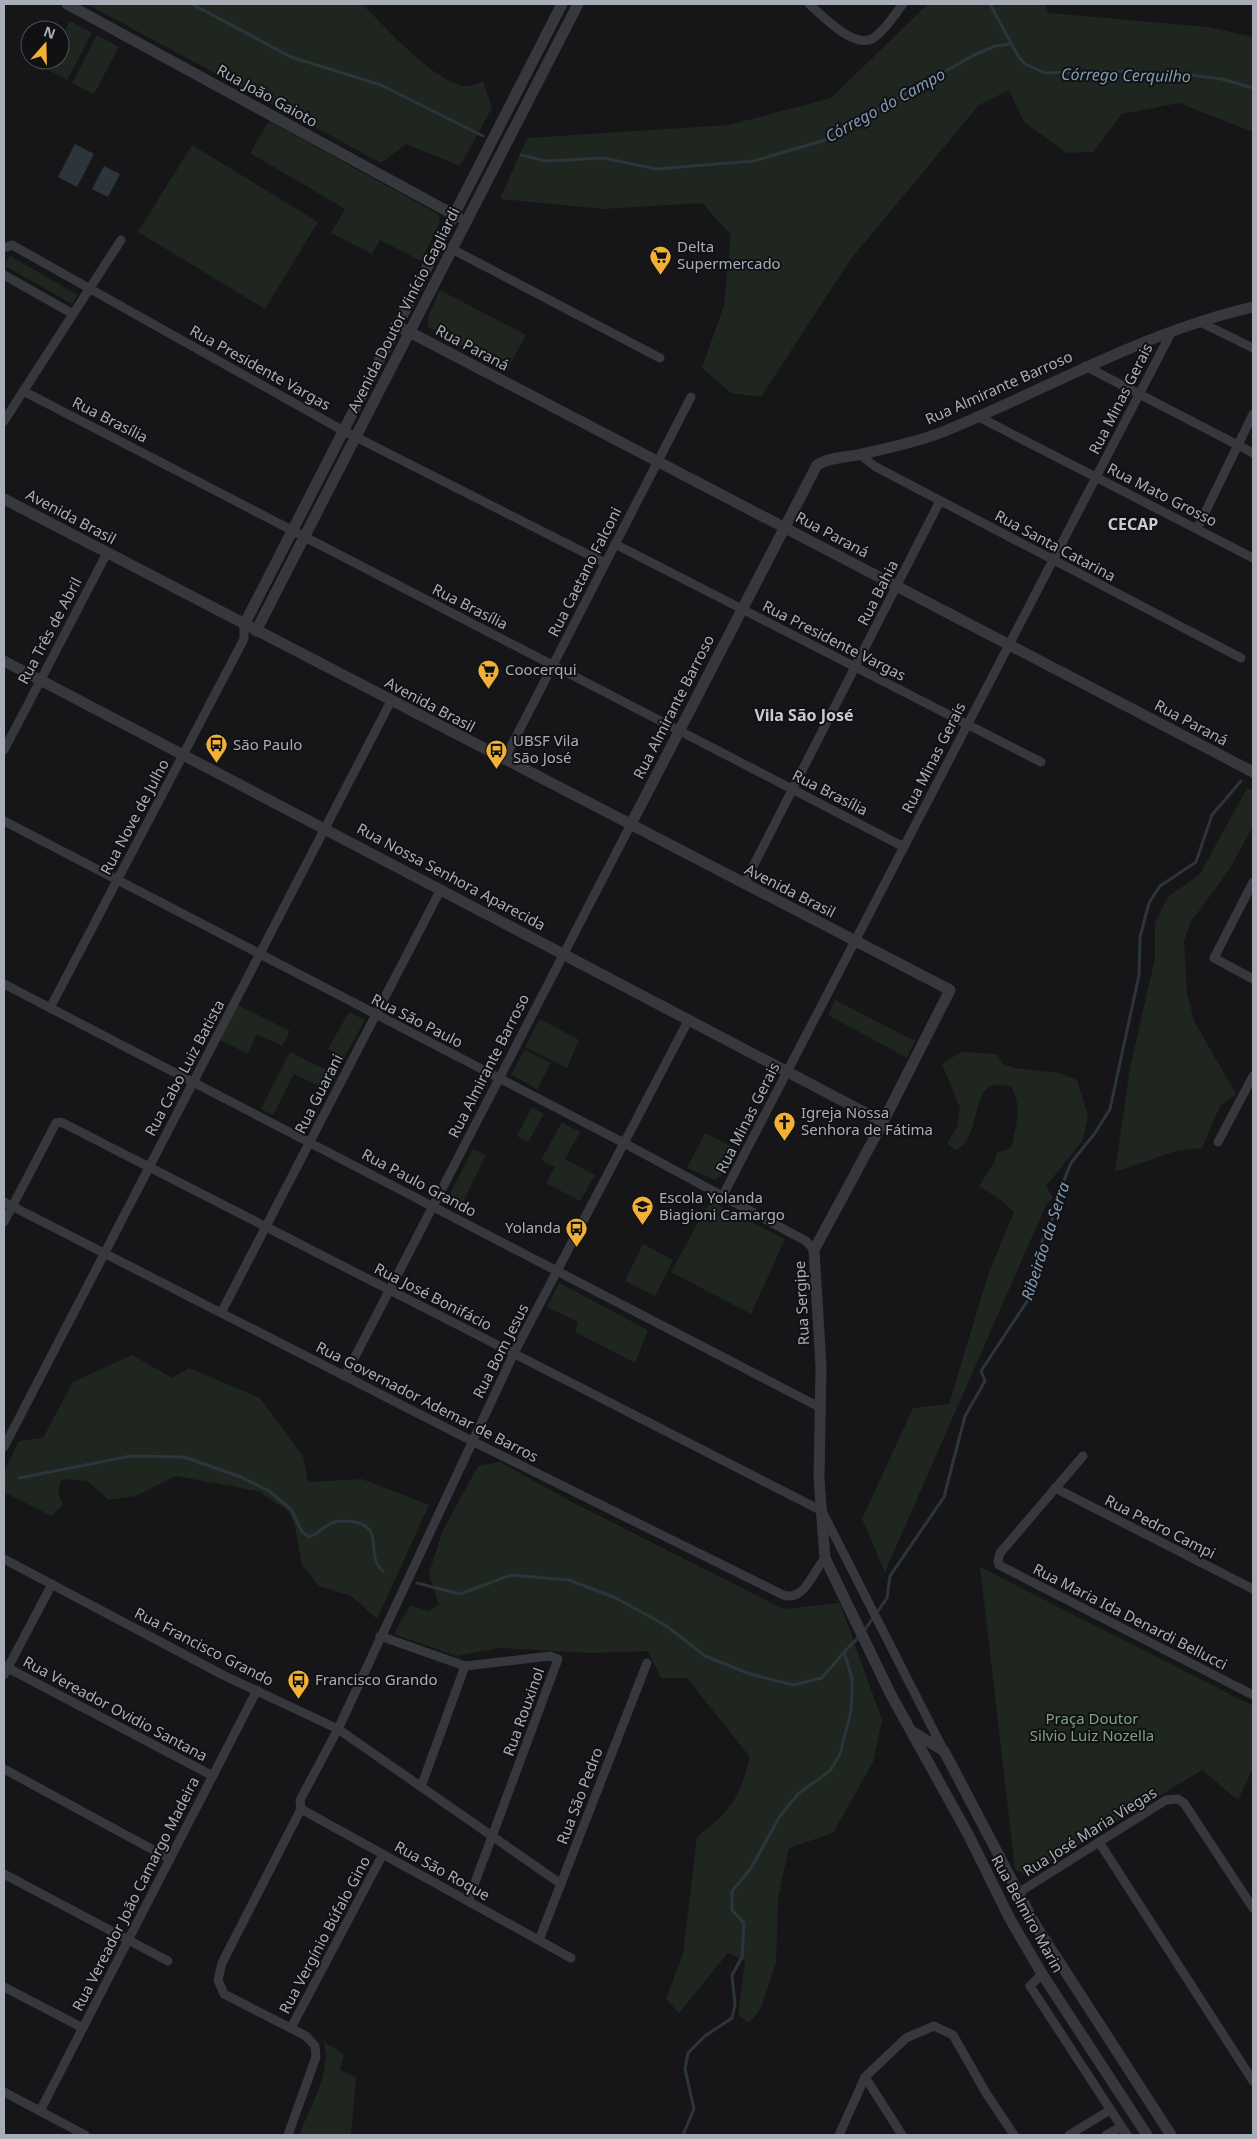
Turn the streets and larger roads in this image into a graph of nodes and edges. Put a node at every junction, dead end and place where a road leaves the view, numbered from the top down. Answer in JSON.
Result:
{"nodes":[{"id":1,"x":67,"y":4,"type":"edge"},
{"id":2,"x":562,"y":4,"type":"edge"},
{"id":3,"x":578,"y":4,"type":"edge"},
{"id":4,"x":809,"y":4,"type":"edge"},
{"id":5,"x":903,"y":4,"type":"edge"},
{"id":6,"x":544,"y":38,"type":"junction"},
{"id":7,"x":557,"y":44,"type":"junction"},
{"id":8,"x":453,"y":214,"type":"junction"},
{"id":9,"x":462,"y":229,"type":"junction"},
{"id":10,"x":442,"y":235,"type":"junction"},
{"id":11,"x":121,"y":240,"type":"dead end"},
{"id":12,"x":5,"y":247,"type":"edge"},
{"id":13,"x":452,"y":249,"type":"junction"},
{"id":14,"x":4,"y":275,"type":"edge"},
{"id":15,"x":90,"y":289,"type":"junction"},
{"id":16,"x":1253,"y":307,"type":"edge"},
{"id":17,"x":73,"y":314,"type":"junction"},
{"id":18,"x":1200,"y":322,"type":"junction"},
{"id":19,"x":396,"y":325,"type":"junction"},
{"id":20,"x":409,"y":332,"type":"junction"},
{"id":21,"x":1171,"y":333,"type":"junction"},
{"id":22,"x":1253,"y":348,"type":"edge"},
{"id":23,"x":660,"y":358,"type":"dead end"},
{"id":24,"x":1085,"y":366,"type":"junction"},
{"id":25,"x":24,"y":391,"type":"junction"},
{"id":26,"x":1139,"y":394,"type":"junction"},
{"id":27,"x":691,"y":397,"type":"dead end"},
{"id":28,"x":1253,"y":414,"type":"edge"},
{"id":29,"x":977,"y":416,"type":"junction"},
{"id":30,"x":4,"y":421,"type":"edge"},
{"id":31,"x":342,"y":430,"type":"junction"},
{"id":32,"x":356,"y":436,"type":"junction"},
{"id":33,"x":1238,"y":445,"type":"junction"},
{"id":34,"x":1253,"y":453,"type":"edge"},
{"id":35,"x":859,"y":454,"type":"junction"},
{"id":36,"x":658,"y":462,"type":"junction"},
{"id":37,"x":1096,"y":477,"type":"junction"},
{"id":38,"x":4,"y":499,"type":"edge"},
{"id":39,"x":940,"y":501,"type":"junction"},
{"id":40,"x":784,"y":527,"type":"junction"},
{"id":41,"x":1197,"y":529,"type":"junction"},
{"id":42,"x":292,"y":530,"type":"junction"},
{"id":43,"x":304,"y":536,"type":"junction"},
{"id":44,"x":615,"y":544,"type":"junction"},
{"id":45,"x":107,"y":553,"type":"junction"},
{"id":46,"x":1253,"y":558,"type":"edge"},
{"id":47,"x":1053,"y":560,"type":"junction"},
{"id":48,"x":605,"y":563,"type":"junction"},
{"id":49,"x":897,"y":587,"type":"junction"},
{"id":50,"x":742,"y":609,"type":"junction"},
{"id":51,"x":244,"y":625,"type":"junction"},
{"id":52,"x":256,"y":631,"type":"junction"},
{"id":53,"x":244,"y":639,"type":"junction"},
{"id":54,"x":1009,"y":645,"type":"junction"},
{"id":55,"x":1241,"y":658,"type":"dead end"},
{"id":56,"x":4,"y":661,"type":"edge"},
{"id":57,"x":553,"y":665,"type":"junction"},
{"id":58,"x":855,"y":667,"type":"junction"},
{"id":59,"x":40,"y":680,"type":"junction"},
{"id":60,"x":391,"y":701,"type":"junction"},
{"id":61,"x":967,"y":725,"type":"junction"},
{"id":62,"x":679,"y":730,"type":"junction"},
{"id":63,"x":4,"y":750,"type":"edge"},
{"id":64,"x":183,"y":754,"type":"junction"},
{"id":65,"x":504,"y":760,"type":"junction"},
{"id":66,"x":1041,"y":762,"type":"dead end"},
{"id":67,"x":1253,"y":772,"type":"edge"},
{"id":68,"x":793,"y":789,"type":"junction"},
{"id":69,"x":4,"y":821,"type":"edge"},
{"id":70,"x":630,"y":826,"type":"junction"},
{"id":71,"x":325,"y":828,"type":"junction"},
{"id":72,"x":904,"y":847,"type":"junction"},
{"id":73,"x":117,"y":880,"type":"junction"},
{"id":74,"x":1253,"y":882,"type":"edge"},
{"id":75,"x":744,"y":884,"type":"junction"},
{"id":76,"x":441,"y":889,"type":"junction"},
{"id":77,"x":855,"y":941,"type":"junction"},
{"id":78,"x":564,"y":953,"type":"junction"},
{"id":79,"x":259,"y":954,"type":"junction"},
{"id":80,"x":1253,"y":978,"type":"edge"},
{"id":81,"x":4,"y":984,"type":"edge"},
{"id":82,"x":950,"y":990,"type":"joint"},
{"id":83,"x":50,"y":1008,"type":"junction"},
{"id":84,"x":376,"y":1014,"type":"junction"},
{"id":85,"x":689,"y":1019,"type":"junction"},
{"id":86,"x":788,"y":1071,"type":"junction"},
{"id":87,"x":1253,"y":1076,"type":"edge"},
{"id":88,"x":499,"y":1079,"type":"junction"},
{"id":89,"x":193,"y":1082,"type":"junction"},
{"id":90,"x":883,"y":1122,"type":"junction"},
{"id":91,"x":310,"y":1141,"type":"junction"},
{"id":92,"x":1218,"y":1142,"type":"dead end"},
{"id":93,"x":624,"y":1143,"type":"junction"},
{"id":94,"x":148,"y":1166,"type":"junction"},
{"id":95,"x":722,"y":1196,"type":"junction"},
{"id":96,"x":8,"y":1204,"type":"edge"},
{"id":97,"x":434,"y":1206,"type":"junction"},
{"id":98,"x":4,"y":1222,"type":"edge"},
{"id":99,"x":265,"y":1226,"type":"junction"},
{"id":100,"x":814,"y":1250,"type":"junction"},
{"id":101,"x":103,"y":1253,"type":"junction"},
{"id":102,"x":557,"y":1270,"type":"junction"},
{"id":103,"x":390,"y":1290,"type":"junction"},
{"id":104,"x":221,"y":1313,"type":"junction"},
{"id":105,"x":514,"y":1354,"type":"junction"},
{"id":106,"x":346,"y":1376,"type":"junction"},
{"id":107,"x":821,"y":1408,"type":"junction"},
{"id":108,"x":472,"y":1441,"type":"junction"},
{"id":109,"x":4,"y":1448,"type":"edge"},
{"id":110,"x":1083,"y":1456,"type":"dead end"},
{"id":111,"x":1055,"y":1488,"type":"junction"},
{"id":112,"x":822,"y":1511,"type":"junction"},
{"id":113,"x":825,"y":1558,"type":"junction"},
{"id":114,"x":4,"y":1559,"type":"edge"},
{"id":115,"x":52,"y":1584,"type":"junction"},
{"id":116,"x":1253,"y":1589,"type":"edge"},
{"id":117,"x":380,"y":1636,"type":"junction"},
{"id":118,"x":647,"y":1662,"type":"dead end"},
{"id":119,"x":465,"y":1666,"type":"junction"},
{"id":120,"x":5,"y":1669,"type":"edge"},
{"id":121,"x":257,"y":1690,"type":"junction"},
{"id":122,"x":1253,"y":1695,"type":"edge"},
{"id":123,"x":338,"y":1729,"type":"junction"},
{"id":124,"x":912,"y":1732,"type":"junction"},
{"id":125,"x":944,"y":1750,"type":"junction"},
{"id":126,"x":4,"y":1769,"type":"edge"},
{"id":127,"x":213,"y":1776,"type":"junction"},
{"id":128,"x":421,"y":1787,"type":"junction"},
{"id":129,"x":300,"y":1809,"type":"junction"},
{"id":130,"x":492,"y":1836,"type":"junction"},
{"id":131,"x":1099,"y":1842,"type":"junction"},
{"id":132,"x":382,"y":1854,"type":"junction"},
{"id":133,"x":170,"y":1859,"type":"junction"},
{"id":134,"x":4,"y":1874,"type":"edge"},
{"id":135,"x":561,"y":1884,"type":"junction"},
{"id":136,"x":1018,"y":1893,"type":"junction"},
{"id":137,"x":468,"y":1901,"type":"junction"},
{"id":138,"x":1253,"y":1908,"type":"edge"},
{"id":139,"x":128,"y":1940,"type":"junction"},
{"id":140,"x":539,"y":1940,"type":"junction"},
{"id":141,"x":571,"y":1958,"type":"dead end"},
{"id":142,"x":168,"y":1961,"type":"dead end"},
{"id":143,"x":1042,"y":1974,"type":"junction"},
{"id":144,"x":4,"y":1987,"type":"edge"},
{"id":145,"x":83,"y":2028,"type":"junction"},
{"id":146,"x":291,"y":2028,"type":"junction"},
{"id":147,"x":865,"y":2077,"type":"junction"},
{"id":148,"x":1253,"y":2081,"type":"edge"},
{"id":149,"x":4,"y":2092,"type":"edge"},
{"id":150,"x":1110,"y":2110,"type":"junction"},
{"id":151,"x":40,"y":2111,"type":"junction"},
{"id":152,"x":1121,"y":2126,"type":"junction"},
{"id":153,"x":85,"y":2135,"type":"edge"},
{"id":154,"x":288,"y":2135,"type":"edge"},
{"id":155,"x":839,"y":2135,"type":"edge"},
{"id":156,"x":902,"y":2135,"type":"edge"},
{"id":157,"x":1014,"y":2135,"type":"edge"},
{"id":158,"x":1070,"y":2135,"type":"edge"},
{"id":159,"x":1106,"y":2135,"type":"edge"},
{"id":160,"x":1127,"y":2135,"type":"edge"},
{"id":161,"x":1147,"y":2135,"type":"edge"},
{"id":162,"x":1171,"y":2135,"type":"edge"}],
"edges":[{"from":1,"to":8,"type":"street","name":"Rua João Gaioto"},
{"from":2,"to":6,"type":"street","name":"Avenida Doutor Vinício Gagliardi"},
{"from":3,"to":7,"type":"street","name":"Avenida Doutor Vinício Gagliardi"},
{"from":4,"to":5,"type":"street"},
{"from":6,"to":7,"type":"street"},
{"from":6,"to":8,"type":"street","name":"Avenida Doutor Vinício Gagliardi"},
{"from":7,"to":9,"type":"street","name":"Avenida Doutor Vinício Gagliardi"},
{"from":8,"to":9,"type":"street"},
{"from":8,"to":10,"type":"street","name":"Avenida Doutor Vinício Gagliardi"},
{"from":9,"to":13,"type":"street","name":"Avenida Doutor Vinício Gagliardi"},
{"from":10,"to":13,"type":"street"},
{"from":10,"to":19,"type":"street","name":"Avenida Doutor Vinício Gagliardi"},
{"from":11,"to":15,"type":"street"},
{"from":12,"to":15,"type":"street","name":"Rua Presidente Vargas"},
{"from":13,"to":20,"type":"street","name":"Avenida Doutor Vinício Gagliardi"},
{"from":13,"to":23,"type":"street"},
{"from":14,"to":17,"type":"street"},
{"from":15,"to":17,"type":"street"},
{"from":15,"to":31,"type":"street","name":"Rua Presidente Vargas"},
{"from":16,"to":18,"type":"street","name":"Rua Almirante Barroso"},
{"from":17,"to":25,"type":"street"},
{"from":18,"to":21,"type":"street","name":"Rua Almirante Barroso"},
{"from":18,"to":22,"type":"street"},
{"from":19,"to":20,"type":"street","name":"Rua Paraná"},
{"from":19,"to":31,"type":"street","name":"Avenida Doutor Vinício Gagliardi"},
{"from":20,"to":32,"type":"street","name":"Avenida Doutor Vinício Gagliardi"},
{"from":20,"to":36,"type":"street","name":"Rua Paraná"},
{"from":21,"to":24,"type":"street","name":"Rua Almirante Barroso"},
{"from":21,"to":26,"type":"street","name":"Rua Minas Gerais"},
{"from":24,"to":26,"type":"street"},
{"from":24,"to":29,"type":"street","name":"Rua Almirante Barroso"},
{"from":25,"to":30,"type":"street"},
{"from":25,"to":42,"type":"street","name":"Rua Brasília"},
{"from":26,"to":33,"type":"street"},
{"from":26,"to":37,"type":"street","name":"Rua Minas Gerais"},
{"from":27,"to":36,"type":"street","name":"Rua Caetano Falconi"},
{"from":28,"to":33,"type":"street"},
{"from":29,"to":35,"type":"street","name":"Rua Almirante Barroso"},
{"from":29,"to":37,"type":"street","name":"Rua Mato Grosso"},
{"from":31,"to":32,"type":"street","name":"Rua Presidente Vargas"},
{"from":31,"to":42,"type":"street","name":"Avenida Doutor Vinício Gagliardi"},
{"from":32,"to":43,"type":"street","name":"Avenida Doutor Vinício Gagliardi"},
{"from":32,"to":48,"type":"street","name":"Rua Presidente Vargas"},
{"from":33,"to":34,"type":"street"},
{"from":33,"to":41,"type":"street"},
{"from":35,"to":39,"type":"street","name":"Rua Santa Catarina"},
{"from":35,"to":40,"type":"street","name":"Rua Almirante Barroso"},
{"from":36,"to":40,"type":"street","name":"Rua Paraná"},
{"from":36,"to":44,"type":"street","name":"Rua Caetano Falconi"},
{"from":37,"to":41,"type":"street","name":"Rua Mato Grosso"},
{"from":37,"to":47,"type":"street","name":"Rua Minas Gerais"},
{"from":38,"to":45,"type":"street","name":"Avenida Brasil"},
{"from":39,"to":47,"type":"street","name":"Rua Santa Catarina"},
{"from":39,"to":49,"type":"street","name":"Rua Bahia"},
{"from":40,"to":49,"type":"street","name":"Rua Paraná"},
{"from":40,"to":50,"type":"street","name":"Rua Almirante Barroso"},
{"from":41,"to":46,"type":"street","name":"Rua Mato Grosso"},
{"from":42,"to":43,"type":"street","name":"Rua Brasília"},
{"from":42,"to":51,"type":"street","name":"Avenida Doutor Vinício Gagliardi"},
{"from":43,"to":52,"type":"street","name":"Avenida Doutor Vinício Gagliardi"},
{"from":43,"to":57,"type":"street","name":"Rua Brasília"},
{"from":44,"to":48,"type":"street","name":"Rua Caetano Falconi"},
{"from":44,"to":50,"type":"street","name":"Rua Presidente Vargas"},
{"from":45,"to":51,"type":"street","name":"Avenida Brasil"},
{"from":45,"to":59,"type":"street","name":"Rua Três de Abril"},
{"from":47,"to":54,"type":"street","name":"Rua Minas Gerais"},
{"from":47,"to":55,"type":"street","name":"Rua Santa Catarina"},
{"from":48,"to":57,"type":"street","name":"Rua Caetano Falconi"},
{"from":49,"to":54,"type":"street","name":"Rua Paraná"},
{"from":49,"to":58,"type":"street","name":"Rua Bahia"},
{"from":50,"to":58,"type":"street","name":"Rua Presidente Vargas"},
{"from":50,"to":62,"type":"street","name":"Rua Almirante Barroso"},
{"from":51,"to":52,"type":"street","name":"Avenida Brasil"},
{"from":51,"to":53,"type":"street","name":"Rua Nove de Julho"},
{"from":52,"to":53,"type":"street","name":"Rua Nove de Julho"},
{"from":52,"to":60,"type":"street","name":"Avenida Brasil"},
{"from":53,"to":64,"type":"street","name":"Rua Nove de Julho"},
{"from":54,"to":61,"type":"street","name":"Rua Minas Gerais"},
{"from":54,"to":67,"type":"street","name":"Rua Paraná"},
{"from":56,"to":59,"type":"street","name":"Rua Nossa Senhora Aparecida"},
{"from":57,"to":62,"type":"street","name":"Rua Brasília"},
{"from":57,"to":65,"type":"street","name":"Rua Caetano Falconi"},
{"from":58,"to":61,"type":"street","name":"Rua Presidente Vargas"},
{"from":58,"to":68,"type":"street","name":"Rua Bahia"},
{"from":59,"to":63,"type":"street","name":"Rua Três de Abril"},
{"from":59,"to":64,"type":"street","name":"Rua Nossa Senhora Aparecida"},
{"from":60,"to":65,"type":"street","name":"Avenida Brasil"},
{"from":60,"to":71,"type":"street","name":"Rua Cabo Luiz Batista"},
{"from":61,"to":66,"type":"street","name":"Rua Presidente Vargas"},
{"from":61,"to":72,"type":"street","name":"Rua Minas Gerais"},
{"from":62,"to":68,"type":"street","name":"Rua Brasília"},
{"from":62,"to":70,"type":"street","name":"Rua Almirante Barroso"},
{"from":64,"to":71,"type":"street","name":"Rua Nossa Senhora Aparecida"},
{"from":64,"to":73,"type":"street","name":"Rua Nove de Julho"},
{"from":65,"to":70,"type":"street","name":"Avenida Brasil"},
{"from":68,"to":72,"type":"street","name":"Rua Brasília"},
{"from":68,"to":75,"type":"street","name":"Rua Bahia"},
{"from":69,"to":73,"type":"street","name":"Rua São Paulo"},
{"from":70,"to":75,"type":"street","name":"Avenida Brasil"},
{"from":70,"to":78,"type":"street","name":"Rua Almirante Barroso"},
{"from":71,"to":76,"type":"street","name":"Rua Nossa Senhora Aparecida"},
{"from":71,"to":79,"type":"street","name":"Rua Cabo Luiz Batista"},
{"from":72,"to":77,"type":"street","name":"Rua Minas Gerais"},
{"from":73,"to":79,"type":"street","name":"Rua São Paulo"},
{"from":73,"to":83,"type":"street","name":"Rua Nove de Julho"},
{"from":74,"to":80,"type":"street"},
{"from":75,"to":77,"type":"street","name":"Avenida Brasil"},
{"from":76,"to":78,"type":"street","name":"Rua Nossa Senhora Aparecida"},
{"from":76,"to":84,"type":"street","name":"Rua Guarani"},
{"from":77,"to":82,"type":"street","name":"Avenida Brasil"},
{"from":77,"to":86,"type":"street","name":"Rua Minas Gerais"},
{"from":78,"to":85,"type":"street","name":"Rua Nossa Senhora Aparecida"},
{"from":78,"to":88,"type":"street","name":"Rua Almirante Barroso"},
{"from":79,"to":84,"type":"street","name":"Rua São Paulo"},
{"from":79,"to":89,"type":"street","name":"Rua Cabo Luiz Batista"},
{"from":81,"to":83,"type":"street","name":"Rua Paulo Grando"},
{"from":82,"to":90,"type":"street","name":"Rua Sergipe"},
{"from":83,"to":89,"type":"street","name":"Rua Paulo Grando"},
{"from":84,"to":88,"type":"street","name":"Rua São Paulo"},
{"from":84,"to":91,"type":"street","name":"Rua Guarani"},
{"from":85,"to":86,"type":"street","name":"Rua Nossa Senhora Aparecida"},
{"from":85,"to":93,"type":"street","name":"Rua Bom Jesus"},
{"from":86,"to":90,"type":"street","name":"Rua Nossa Senhora Aparecida"},
{"from":86,"to":95,"type":"street","name":"Rua Minas Gerais"},
{"from":87,"to":92,"type":"street"},
{"from":88,"to":93,"type":"street","name":"Rua São Paulo"},
{"from":88,"to":97,"type":"street","name":"Rua Almirante Barroso"},
{"from":89,"to":91,"type":"street","name":"Rua Paulo Grando"},
{"from":89,"to":94,"type":"street","name":"Rua Cabo Luiz Batista"},
{"from":90,"to":100,"type":"street","name":"Rua Sergipe"},
{"from":91,"to":97,"type":"street","name":"Rua Paulo Grando"},
{"from":91,"to":99,"type":"street","name":"Rua Guarani"},
{"from":93,"to":95,"type":"street","name":"Rua São Paulo"},
{"from":93,"to":102,"type":"street","name":"Rua Bom Jesus"},
{"from":94,"to":96,"type":"street","name":"Rua José Bonifácio"},
{"from":94,"to":99,"type":"street","name":"Rua José Bonifácio"},
{"from":94,"to":101,"type":"street","name":"Rua Cabo Luiz Batista"},
{"from":95,"to":100,"type":"street","name":"Rua São Paulo"},
{"from":96,"to":98,"type":"street"},
{"from":96,"to":101,"type":"street","name":"Rua Governador Ademar de Barros"},
{"from":97,"to":102,"type":"street","name":"Rua Paulo Grando"},
{"from":97,"to":103,"type":"street","name":"Rua Almirante Barroso"},
{"from":99,"to":103,"type":"street","name":"Rua José Bonifácio"},
{"from":99,"to":104,"type":"street","name":"Rua Guarani"},
{"from":100,"to":107,"type":"street","name":"Rua Sergipe"},
{"from":101,"to":104,"type":"street","name":"Rua Governador Ademar de Barros"},
{"from":101,"to":109,"type":"street","name":"Rua Cabo Luiz Batista"},
{"from":102,"to":105,"type":"street","name":"Rua Bom Jesus"},
{"from":102,"to":107,"type":"street","name":"Rua Paulo Grando"},
{"from":103,"to":105,"type":"street","name":"Rua José Bonifácio"},
{"from":103,"to":106,"type":"street","name":"Rua Almirante Barroso"},
{"from":104,"to":106,"type":"street","name":"Rua Governador Ademar de Barros"},
{"from":105,"to":108,"type":"street","name":"Rua Bom Jesus"},
{"from":105,"to":112,"type":"street","name":"Rua José Bonifácio"},
{"from":106,"to":108,"type":"street","name":"Rua Governador Ademar de Barros"},
{"from":107,"to":112,"type":"street","name":"Rua Sergipe"},
{"from":108,"to":113,"type":"street","name":"Rua Governador Ademar de Barros"},
{"from":108,"to":117,"type":"street","name":"Rua Bom Jesus"},
{"from":110,"to":111,"type":"street"},
{"from":111,"to":116,"type":"street","name":"Rua Pedro Campi"},
{"from":111,"to":122,"type":"street","name":"Rua Maria Ida Denardi Bellucci"},
{"from":112,"to":113,"type":"street","name":"Rua Sergipe"},
{"from":112,"to":125,"type":"street","name":"Rua Belmiro Marin"},
{"from":113,"to":124,"type":"street","name":"Rua Belmiro Marin"},
{"from":114,"to":115,"type":"street","name":"Rua Francisco Grando"},
{"from":115,"to":120,"type":"street"},
{"from":115,"to":121,"type":"street","name":"Rua Francisco Grando"},
{"from":117,"to":119,"type":"street","name":"Rua Rouxinol"},
{"from":117,"to":123,"type":"street","name":"Rua Bom Jesus"},
{"from":118,"to":135,"type":"street","name":"Rua São Pedro"},
{"from":119,"to":128,"type":"street"},
{"from":119,"to":130,"type":"street","name":"Rua Rouxinol"},
{"from":120,"to":127,"type":"street","name":"Rua Vereador Ovidio Santana"},
{"from":121,"to":123,"type":"street","name":"Rua Francisco Grando"},
{"from":121,"to":127,"type":"street","name":"Rua Vereador João Camargo Madeira"},
{"from":123,"to":128,"type":"street","name":"Rua Francisco Grando"},
{"from":123,"to":129,"type":"street","name":"Rua Bom Jesus"},
{"from":124,"to":125,"type":"street"},
{"from":124,"to":143,"type":"street","name":"Rua Belmiro Marin"},
{"from":125,"to":136,"type":"street","name":"Rua Belmiro Marin"},
{"from":126,"to":133,"type":"street"},
{"from":127,"to":133,"type":"street","name":"Rua Vereador João Camargo Madeira"},
{"from":128,"to":130,"type":"street","name":"Rua Francisco Grando"},
{"from":129,"to":132,"type":"street","name":"Rua São Roque"},
{"from":129,"to":146,"type":"street","name":"Rua Bom Jesus"},
{"from":130,"to":135,"type":"street","name":"Rua Francisco Grando"},
{"from":130,"to":137,"type":"street"},
{"from":131,"to":136,"type":"street","name":"Rua José Maria Viegas"},
{"from":131,"to":138,"type":"street","name":"Rua José Maria Viegas"},
{"from":131,"to":148,"type":"street"},
{"from":132,"to":137,"type":"street","name":"Rua São Roque"},
{"from":132,"to":146,"type":"street","name":"Rua Vergínio Búfalo Gino"},
{"from":133,"to":139,"type":"street","name":"Rua Vereador João Camargo Madeira"},
{"from":134,"to":139,"type":"street"},
{"from":135,"to":140,"type":"street","name":"Rua São Pedro"},
{"from":136,"to":162,"type":"street","name":"Rua Belmiro Marin"},
{"from":137,"to":140,"type":"street","name":"Rua São Roque"},
{"from":139,"to":142,"type":"street"},
{"from":139,"to":145,"type":"street","name":"Rua Vereador João Camargo Madeira"},
{"from":140,"to":141,"type":"street","name":"Rua São Roque"},
{"from":143,"to":150,"type":"street"},
{"from":143,"to":161,"type":"street","name":"Rua Belmiro Marin"},
{"from":144,"to":145,"type":"street"},
{"from":145,"to":151,"type":"street","name":"Rua Vereador João Camargo Madeira"},
{"from":146,"to":154,"type":"street","name":"Rua Bom Jesus"},
{"from":147,"to":155,"type":"street"},
{"from":147,"to":156,"type":"street"},
{"from":147,"to":157,"type":"street"},
{"from":149,"to":151,"type":"street"},
{"from":150,"to":152,"type":"street"},
{"from":150,"to":158,"type":"street"},
{"from":151,"to":153,"type":"street"},
{"from":152,"to":159,"type":"street"},
{"from":152,"to":160,"type":"street"}]}
